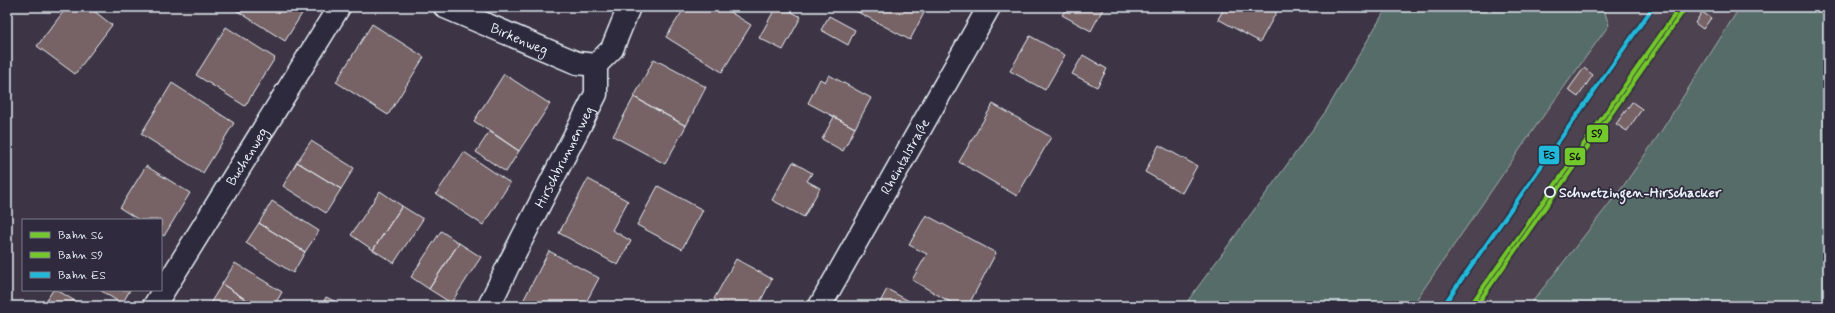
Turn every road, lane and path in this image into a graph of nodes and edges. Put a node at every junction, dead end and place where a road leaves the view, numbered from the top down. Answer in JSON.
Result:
{"nodes":[{"id":1,"x":339,"y":7,"type":"edge"},
{"id":2,"x":445,"y":7,"type":"edge"},
{"id":3,"x":629,"y":7,"type":"edge"},
{"id":4,"x":989,"y":7,"type":"edge"},
{"id":5,"x":596,"y":65,"type":"junction"},
{"id":6,"x":154,"y":306,"type":"edge"},
{"id":7,"x":489,"y":306,"type":"edge"},
{"id":8,"x":820,"y":306,"type":"edge"}],
"edges":[{"from":1,"to":6,"type":"street","name":"Buchenweg"},
{"from":2,"to":5,"type":"street","name":"Birkenweg"},
{"from":3,"to":5,"type":"street"},
{"from":4,"to":8,"type":"street","name":"Rheintalstraße"},
{"from":5,"to":7,"type":"street","name":"Hirschbrunnenweg"}]}
